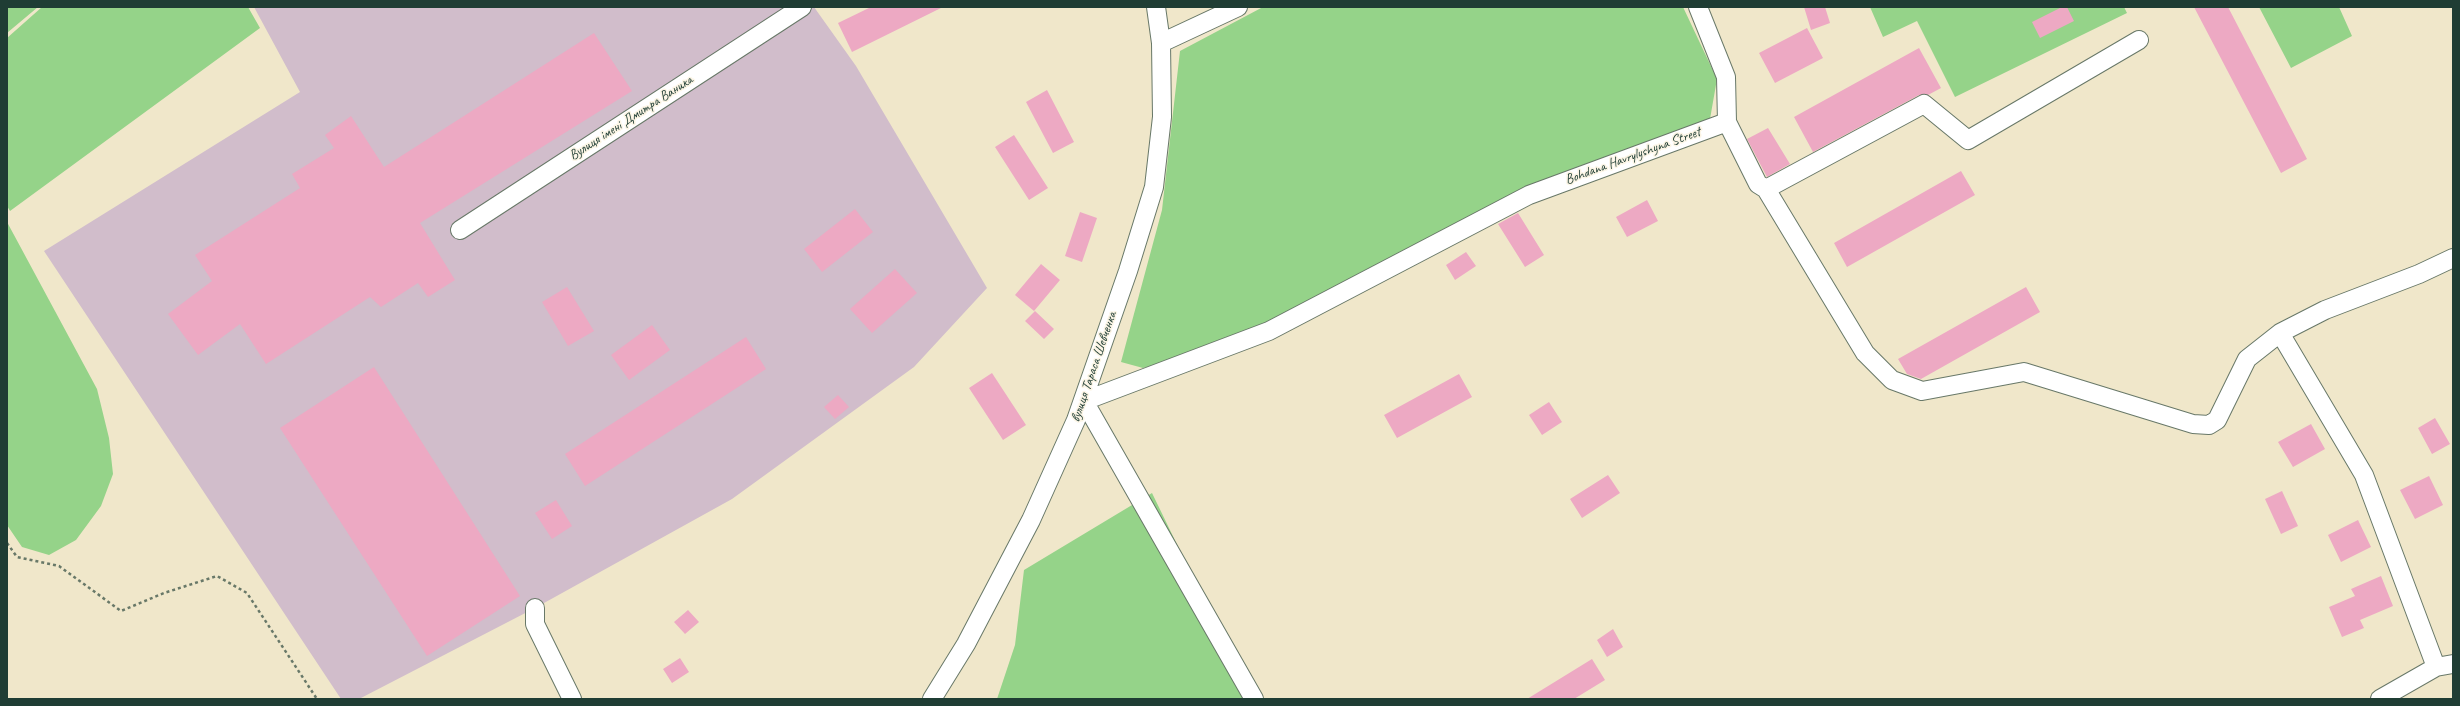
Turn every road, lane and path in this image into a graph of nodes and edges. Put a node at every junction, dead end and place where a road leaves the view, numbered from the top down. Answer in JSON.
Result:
{"nodes":[{"id":1,"x":802,"y":7,"type":"edge"},
{"id":2,"x":1156,"y":7,"type":"edge"},
{"id":3,"x":1238,"y":7,"type":"edge"},
{"id":4,"x":1698,"y":7,"type":"edge"},
{"id":5,"x":2140,"y":40,"type":"dead end"},
{"id":6,"x":1161,"y":43,"type":"junction"},
{"id":7,"x":1727,"y":122,"type":"junction"},
{"id":8,"x":1766,"y":189,"type":"junction"},
{"id":9,"x":460,"y":230,"type":"dead end"},
{"id":10,"x":2453,"y":258,"type":"edge"},
{"id":11,"x":2280,"y":333,"type":"junction"},
{"id":12,"x":7,"y":543,"type":"edge"},
{"id":13,"x":535,"y":608,"type":"dead end"},
{"id":14,"x":2445,"y":666,"type":"edge"},
{"id":15,"x":317,"y":699,"type":"edge"},
{"id":16,"x":572,"y":699,"type":"edge"},
{"id":17,"x":932,"y":699,"type":"edge"},
{"id":18,"x":1254,"y":699,"type":"edge"},
{"id":19,"x":2380,"y":699,"type":"edge"}],
"edges":[{"from":1,"to":9,"type":"street","name":"Вулиця імені Дмитра Ваника"},
{"from":2,"to":6,"type":"street","name":"вулиця Тараса Шевченка"},
{"from":3,"to":6,"type":"street"},
{"from":4,"to":7,"type":"street"},
{"from":5,"to":8,"type":"street"},
{"from":6,"to":17,"type":"street","name":"вулиця Тараса Шевченка"},
{"from":7,"to":8,"type":"street"},
{"from":7,"to":18,"type":"street","name":"Bohdana Havrylyshyna Street"},
{"from":8,"to":11,"type":"street"},
{"from":10,"to":11,"type":"street"},
{"from":11,"to":14,"type":"street"},
{"from":12,"to":15,"type":"path"},
{"from":13,"to":16,"type":"street"},
{"from":14,"to":19,"type":"street"}]}
